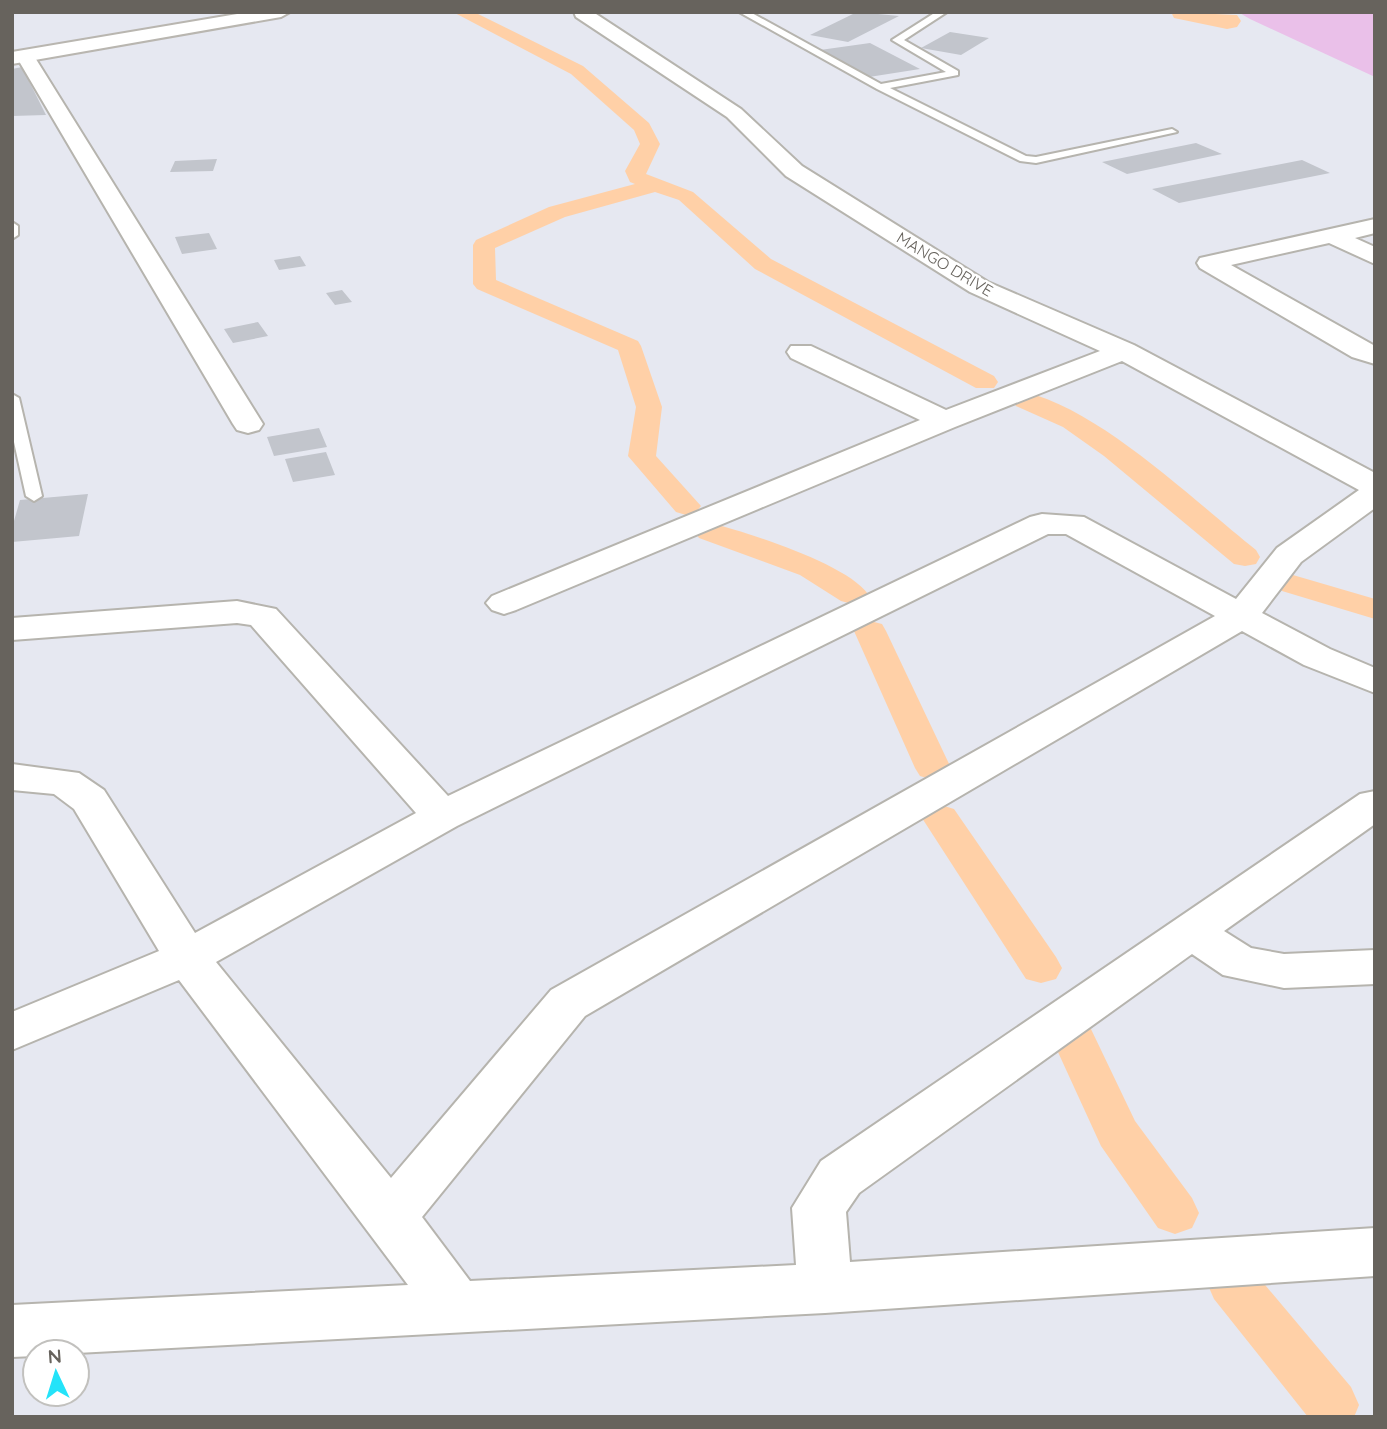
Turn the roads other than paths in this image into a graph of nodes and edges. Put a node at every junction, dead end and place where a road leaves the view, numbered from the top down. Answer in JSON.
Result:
{"nodes":[{"id":1,"x":281,"y":12,"type":"edge"},
{"id":2,"x":743,"y":12,"type":"edge"},
{"id":3,"x":943,"y":12,"type":"edge"},
{"id":4,"x":582,"y":13,"type":"edge"},
{"id":5,"x":19,"y":57,"type":"edge"},
{"id":6,"x":880,"y":87,"type":"junction"},
{"id":7,"x":1172,"y":132,"type":"dead end"},
{"id":8,"x":12,"y":226,"type":"edge"},
{"id":9,"x":1375,"y":226,"type":"edge"},
{"id":10,"x":1329,"y":234,"type":"junction"},
{"id":11,"x":12,"y":235,"type":"edge"},
{"id":12,"x":1375,"y":257,"type":"edge"},
{"id":13,"x":1124,"y":351,"type":"junction"},
{"id":14,"x":802,"y":352,"type":"dead end"},
{"id":15,"x":1375,"y":356,"type":"edge"},
{"id":16,"x":12,"y":398,"type":"edge"},
{"id":17,"x":945,"y":421,"type":"junction"},
{"id":18,"x":248,"y":424,"type":"dead end"},
{"id":19,"x":1375,"y":486,"type":"edge"},
{"id":20,"x":1375,"y":493,"type":"edge"},
{"id":21,"x":34,"y":496,"type":"dead end"},
{"id":22,"x":504,"y":603,"type":"dead end"},
{"id":23,"x":1241,"y":616,"type":"junction"},
{"id":24,"x":12,"y":629,"type":"edge"},
{"id":25,"x":1375,"y":682,"type":"edge"},
{"id":26,"x":12,"y":777,"type":"edge"},
{"id":27,"x":1375,"y":804,"type":"edge"},
{"id":28,"x":442,"y":816,"type":"junction"},
{"id":29,"x":1189,"y":931,"type":"junction"},
{"id":30,"x":187,"y":958,"type":"junction"},
{"id":31,"x":1375,"y":967,"type":"edge"},
{"id":32,"x":12,"y":1032,"type":"edge"},
{"id":33,"x":390,"y":1217,"type":"junction"},
{"id":34,"x":1375,"y":1252,"type":"edge"},
{"id":35,"x":825,"y":1288,"type":"junction"},
{"id":36,"x":457,"y":1308,"type":"junction"},
{"id":37,"x":12,"y":1331,"type":"edge"}],
"edges":[{"from":1,"to":5,"type":"street"},
{"from":2,"to":6,"type":"lane"},
{"from":3,"to":6,"type":"lane"},
{"from":4,"to":13,"type":"street","name":"MANGO DRIVE"},
{"from":5,"to":18,"type":"street"},
{"from":6,"to":7,"type":"lane"},
{"from":8,"to":11,"type":"lane"},
{"from":9,"to":10,"type":"street"},
{"from":10,"to":12,"type":"street"},
{"from":10,"to":15,"type":"street"},
{"from":13,"to":17,"type":"street"},
{"from":13,"to":19,"type":"street","name":"MANGO DRIVE"},
{"from":14,"to":17,"type":"street"},
{"from":16,"to":21,"type":"lane"},
{"from":17,"to":22,"type":"street"},
{"from":20,"to":23,"type":"street"},
{"from":23,"to":25,"type":"street"},
{"from":23,"to":28,"type":"street"},
{"from":23,"to":33,"type":"street"},
{"from":24,"to":28,"type":"street"},
{"from":26,"to":30,"type":"street"},
{"from":27,"to":29,"type":"street"},
{"from":28,"to":30,"type":"street"},
{"from":29,"to":31,"type":"street"},
{"from":29,"to":35,"type":"street"},
{"from":30,"to":32,"type":"street"},
{"from":30,"to":33,"type":"street"},
{"from":33,"to":36,"type":"street"},
{"from":34,"to":35,"type":"street"},
{"from":35,"to":36,"type":"street"},
{"from":36,"to":37,"type":"street"}]}
